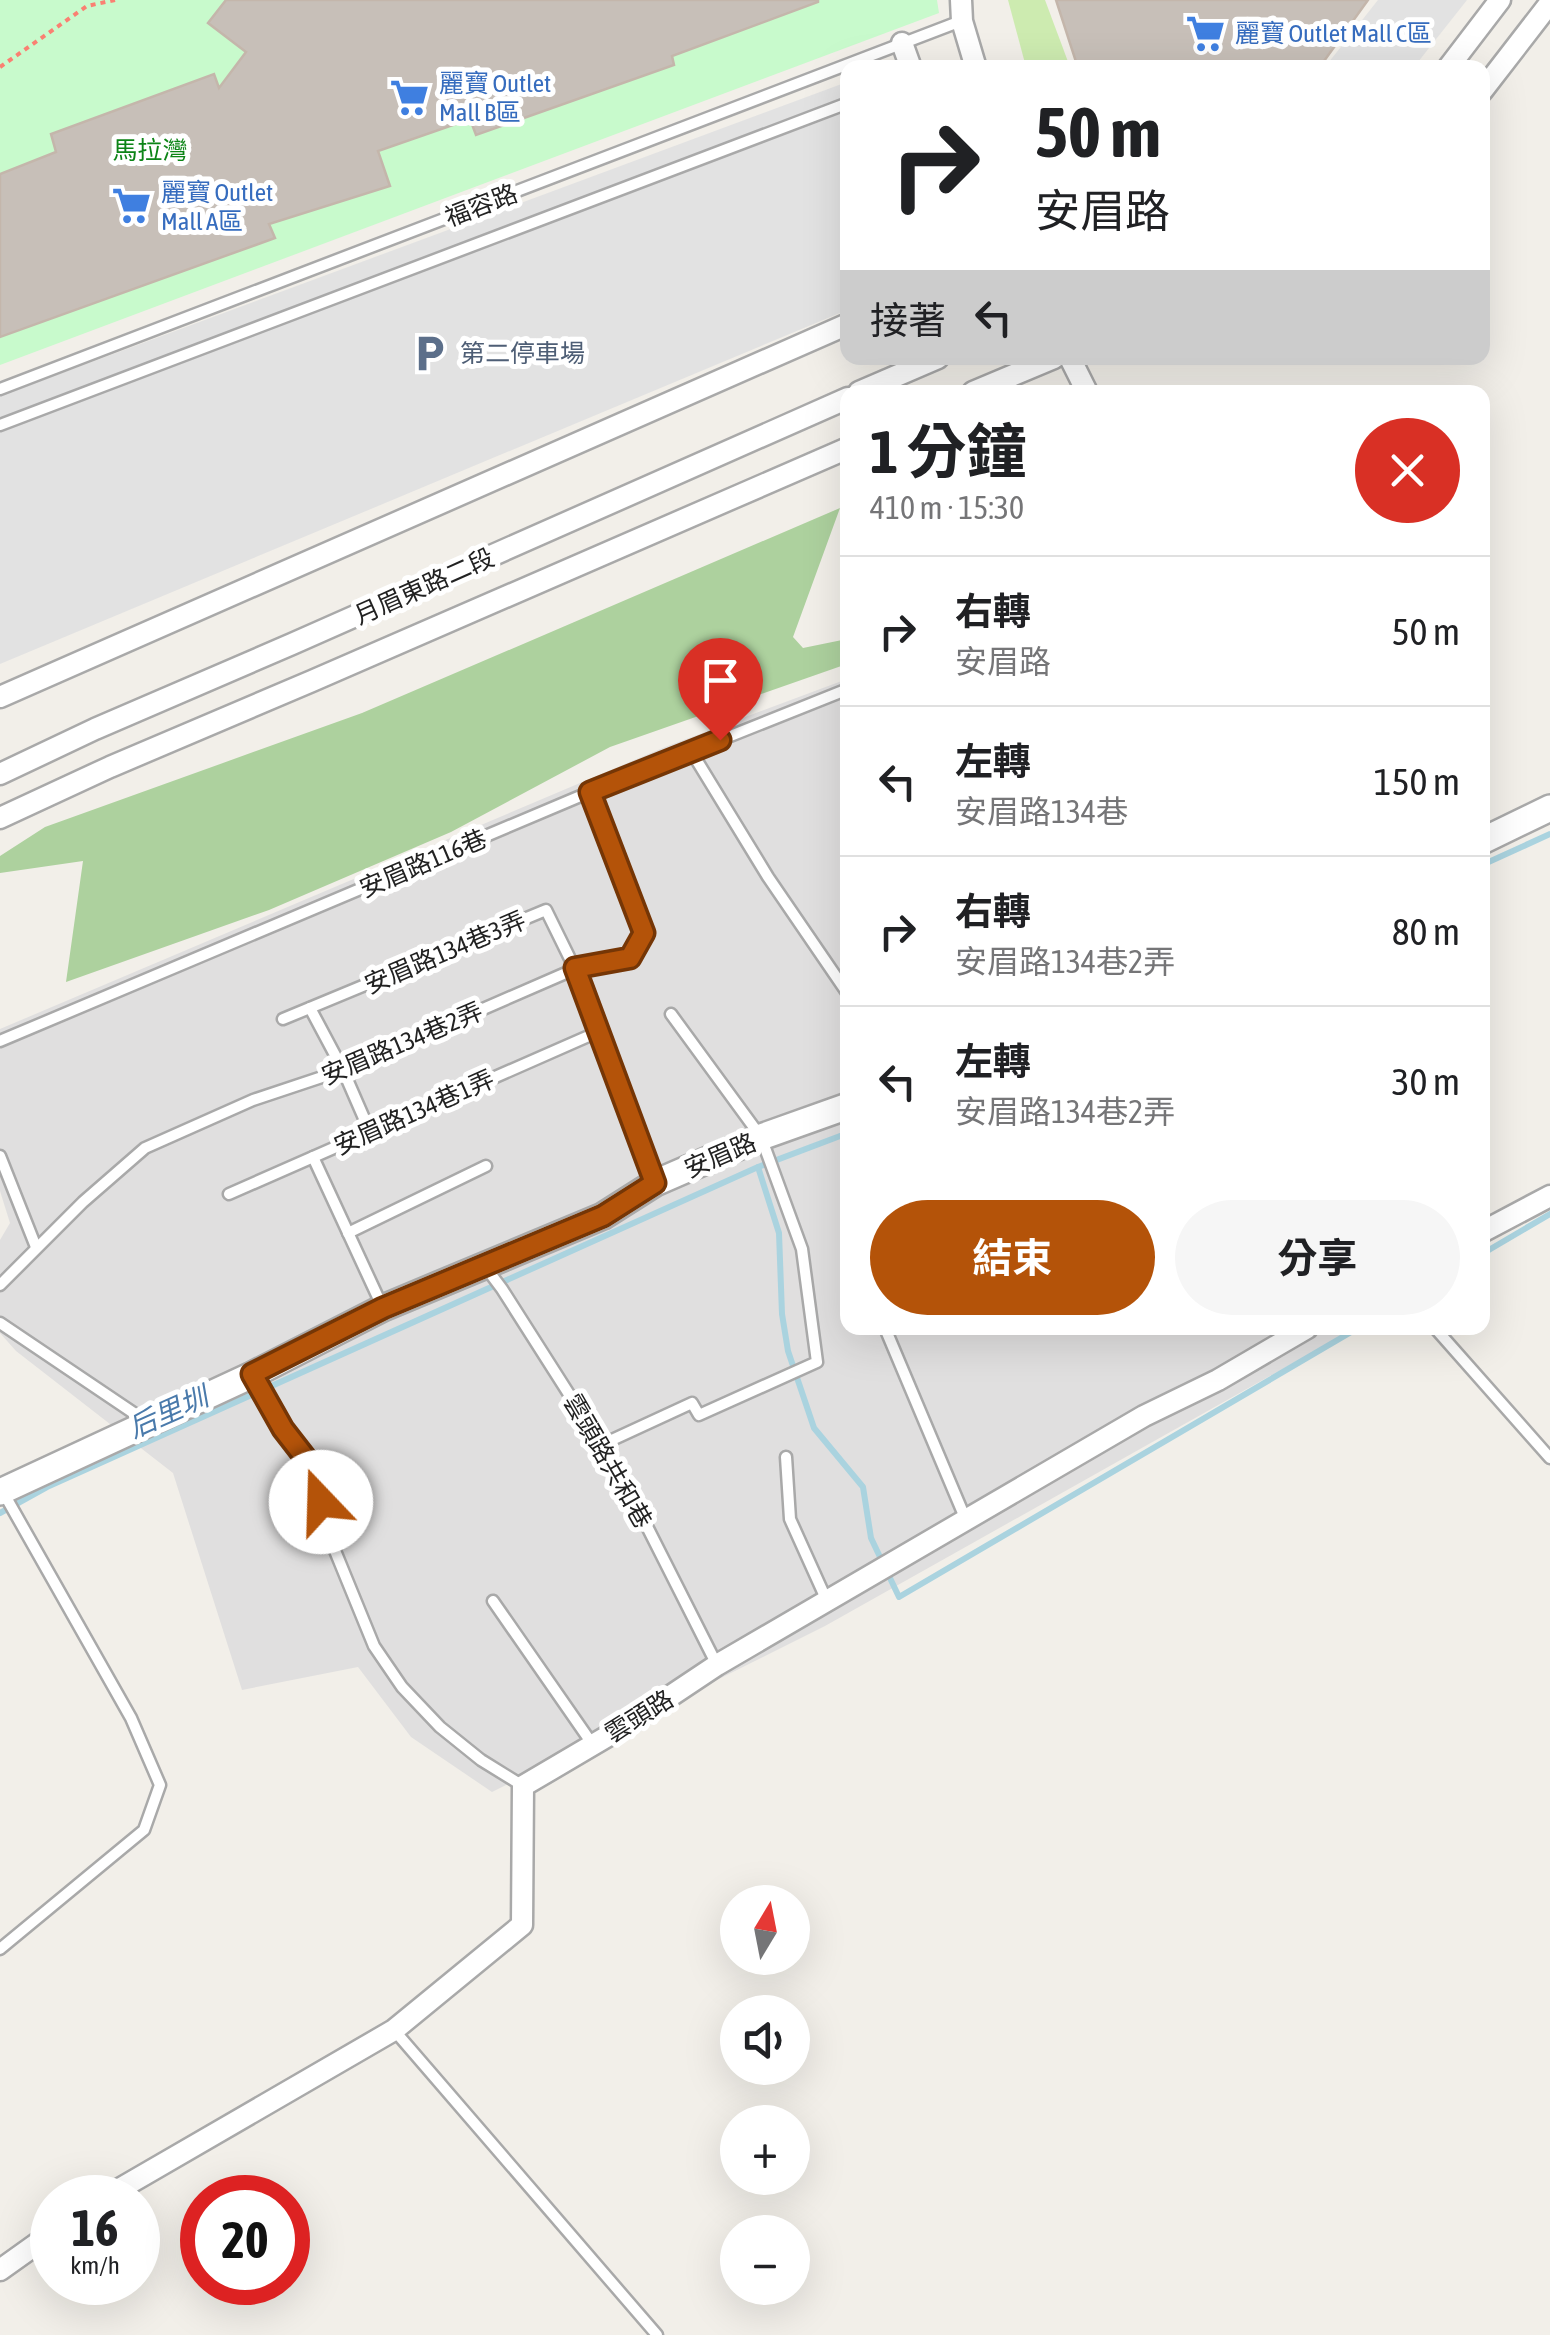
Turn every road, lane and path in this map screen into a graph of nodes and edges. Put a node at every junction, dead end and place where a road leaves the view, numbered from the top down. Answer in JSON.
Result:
{"nodes":[{"id":1,"x":115,"y":0,"type":"edge"},
{"id":2,"x":1500,"y":0,"type":"edge"},
{"id":3,"x":1550,"y":4,"type":"edge"},
{"id":4,"x":962,"y":10,"type":"edge"},
{"id":5,"x":902,"y":43,"type":"junction"},
{"id":6,"x":858,"y":60,"type":"edge"},
{"id":7,"x":908,"y":60,"type":"edge"},
{"id":8,"x":974,"y":60,"type":"edge"},
{"id":9,"x":1454,"y":60,"type":"edge"},
{"id":10,"x":0,"y":67,"type":"edge"},
{"id":11,"x":840,"y":67,"type":"edge"},
{"id":12,"x":1490,"y":81,"type":"edge"},
{"id":13,"x":840,"y":106,"type":"edge"},
{"id":14,"x":840,"y":328,"type":"edge"},
{"id":15,"x":922,"y":365,"type":"edge"},
{"id":16,"x":1038,"y":365,"type":"edge"},
{"id":17,"x":876,"y":385,"type":"edge"},
{"id":18,"x":990,"y":385,"type":"edge"},
{"id":19,"x":0,"y":389,"type":"edge"},
{"id":20,"x":840,"y":402,"type":"edge"},
{"id":21,"x":0,"y":425,"type":"edge"},
{"id":22,"x":840,"y":451,"type":"edge"},
{"id":23,"x":840,"y":692,"type":"edge"},
{"id":24,"x":0,"y":698,"type":"edge"},
{"id":25,"x":690,"y":751,"type":"junction"},
{"id":26,"x":0,"y":774,"type":"edge"},
{"id":27,"x":590,"y":792,"type":"junction"},
{"id":28,"x":1550,"y":808,"type":"edge"},
{"id":29,"x":0,"y":818,"type":"edge"},
{"id":30,"x":1490,"y":836,"type":"edge"},
{"id":31,"x":575,"y":968,"type":"junction"},
{"id":32,"x":840,"y":982,"type":"edge"},
{"id":33,"x":310,"y":1008,"type":"junction"},
{"id":34,"x":671,"y":1014,"type":"dead end"},
{"id":35,"x":283,"y":1019,"type":"dead end"},
{"id":36,"x":600,"y":1031,"type":"junction"},
{"id":37,"x":0,"y":1041,"type":"edge"},
{"id":38,"x":343,"y":1070,"type":"junction"},
{"id":39,"x":840,"y":1109,"type":"edge"},
{"id":40,"x":370,"y":1132,"type":"junction"},
{"id":41,"x":761,"y":1137,"type":"junction"},
{"id":42,"x":0,"y":1156,"type":"edge"},
{"id":43,"x":313,"y":1157,"type":"junction"},
{"id":44,"x":486,"y":1166,"type":"dead end"},
{"id":45,"x":655,"y":1183,"type":"junction"},
{"id":46,"x":230,"y":1194,"type":"dead end"},
{"id":47,"x":1550,"y":1196,"type":"edge"},
{"id":48,"x":1490,"y":1228,"type":"edge"},
{"id":49,"x":348,"y":1232,"type":"junction"},
{"id":50,"x":36,"y":1247,"type":"junction"},
{"id":51,"x":484,"y":1264,"type":"junction"},
{"id":52,"x":0,"y":1286,"type":"edge"},
{"id":53,"x":383,"y":1308,"type":"junction"},
{"id":54,"x":0,"y":1323,"type":"edge"},
{"id":55,"x":888,"y":1335,"type":"edge"},
{"id":56,"x":1294,"y":1335,"type":"edge"},
{"id":57,"x":1441,"y":1335,"type":"edge"},
{"id":58,"x":252,"y":1374,"type":"junction"},
{"id":59,"x":149,"y":1423,"type":"junction"},
{"id":60,"x":601,"y":1444,"type":"junction"},
{"id":61,"x":786,"y":1457,"type":"dead end"},
{"id":62,"x":1550,"y":1458,"type":"edge"},
{"id":63,"x":1,"y":1491,"type":"edge"},
{"id":64,"x":966,"y":1521,"type":"junction"},
{"id":65,"x":493,"y":1601,"type":"dead end"},
{"id":66,"x":828,"y":1602,"type":"junction"},
{"id":67,"x":717,"y":1666,"type":"junction"},
{"id":68,"x":593,"y":1745,"type":"junction"},
{"id":69,"x":522,"y":1786,"type":"junction"},
{"id":70,"x":0,"y":1949,"type":"edge"},
{"id":71,"x":394,"y":2030,"type":"junction"},
{"id":72,"x":144,"y":2175,"type":"edge"},
{"id":73,"x":30,"y":2249,"type":"edge"},
{"id":74,"x":0,"y":2270,"type":"edge"},
{"id":75,"x":657,"y":2335,"type":"edge"}],
"edges":[{"from":1,"to":10,"type":"path"},
{"from":2,"to":9,"type":"street"},
{"from":3,"to":12,"type":"street"},
{"from":4,"to":5,"type":"lane","name":"福容路"},
{"from":4,"to":8,"type":"street"},
{"from":5,"to":6,"type":"lane","name":"福容路"},
{"from":5,"to":7,"type":"street"},
{"from":11,"to":19,"type":"lane","name":"福容路"},
{"from":13,"to":21,"type":"lane"},
{"from":14,"to":24,"type":"street"},
{"from":15,"to":17,"type":"street"},
{"from":16,"to":18,"type":"street"},
{"from":20,"to":26,"type":"street","name":"月眉東路二段"},
{"from":22,"to":29,"type":"street","name":"月眉東路二段"},
{"from":23,"to":25,"type":"lane","name":"安眉路116巷"},
{"from":25,"to":27,"type":"lane","name":"安眉路116巷"},
{"from":25,"to":32,"type":"lane"},
{"from":27,"to":31,"type":"lane","name":"安眉路134巷2弄"},
{"from":27,"to":37,"type":"lane","name":"安眉路116巷"},
{"from":28,"to":30,"type":"street"},
{"from":31,"to":33,"type":"lane","name":"安眉路134巷3弄"},
{"from":31,"to":36,"type":"lane"},
{"from":31,"to":38,"type":"lane","name":"安眉路134巷2弄"},
{"from":33,"to":35,"type":"lane","name":"安眉路134巷3弄"},
{"from":33,"to":38,"type":"lane"},
{"from":34,"to":41,"type":"lane"},
{"from":36,"to":40,"type":"lane","name":"安眉路134巷1弄"},
{"from":36,"to":45,"type":"lane"},
{"from":38,"to":40,"type":"lane"},
{"from":38,"to":50,"type":"lane","name":"安眉路134巷2弄"},
{"from":39,"to":41,"type":"street","name":"安眉路"},
{"from":40,"to":43,"type":"lane","name":"安眉路134巷1弄"},
{"from":41,"to":45,"type":"street","name":"安眉路"},
{"from":41,"to":60,"type":"lane"},
{"from":42,"to":50,"type":"lane"},
{"from":43,"to":46,"type":"lane","name":"安眉路134巷1弄"},
{"from":43,"to":49,"type":"lane"},
{"from":44,"to":49,"type":"lane"},
{"from":45,"to":51,"type":"street","name":"安眉路"},
{"from":47,"to":48,"type":"street"},
{"from":49,"to":53,"type":"lane"},
{"from":50,"to":52,"type":"lane","name":"安眉路134巷2弄"},
{"from":51,"to":53,"type":"street","name":"安眉路"},
{"from":51,"to":60,"type":"lane","name":"雲頭路共和巷"},
{"from":53,"to":58,"type":"street","name":"安眉路"},
{"from":54,"to":59,"type":"lane"},
{"from":55,"to":64,"type":"lane"},
{"from":56,"to":64,"type":"street","name":"雲頭路"},
{"from":57,"to":62,"type":"lane"},
{"from":58,"to":59,"type":"street","name":"安眉路"},
{"from":58,"to":69,"type":"lane"},
{"from":59,"to":63,"type":"street","name":"安眉路"},
{"from":60,"to":67,"type":"lane","name":"雲頭路共和巷"},
{"from":61,"to":66,"type":"lane"},
{"from":63,"to":70,"type":"lane"},
{"from":64,"to":66,"type":"street","name":"雲頭路"},
{"from":65,"to":68,"type":"lane"},
{"from":66,"to":67,"type":"street","name":"雲頭路"},
{"from":67,"to":68,"type":"street","name":"雲頭路"},
{"from":68,"to":69,"type":"street","name":"雲頭路"},
{"from":69,"to":71,"type":"street"},
{"from":71,"to":72,"type":"street"},
{"from":71,"to":75,"type":"lane"},
{"from":73,"to":74,"type":"street"}]}
